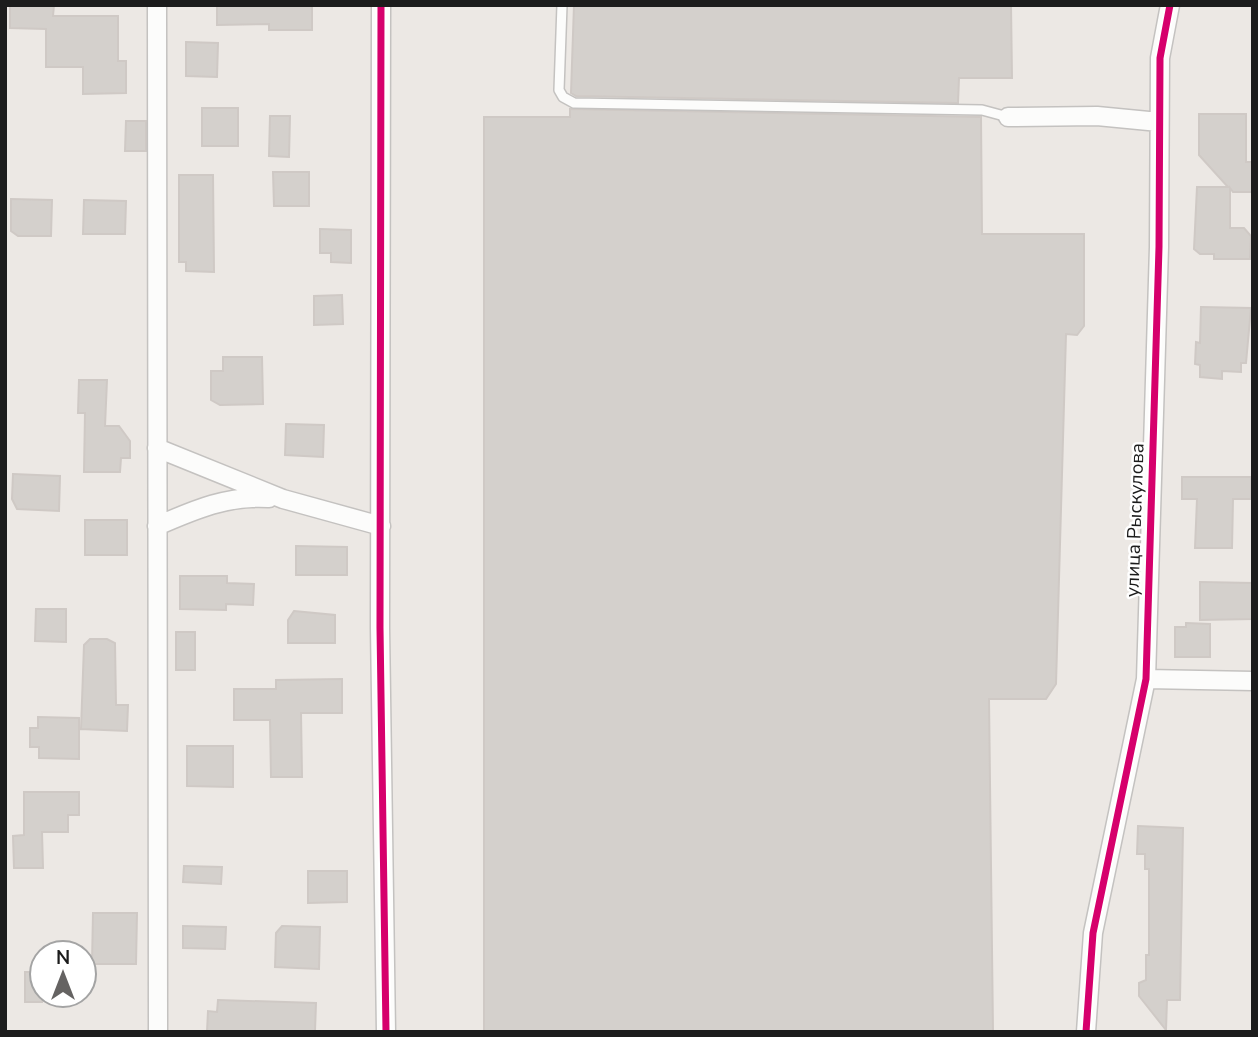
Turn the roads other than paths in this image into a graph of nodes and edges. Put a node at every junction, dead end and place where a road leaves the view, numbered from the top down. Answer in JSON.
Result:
{"nodes":[{"id":1,"x":157,"y":5,"type":"edge"},
{"id":2,"x":381,"y":5,"type":"edge"},
{"id":3,"x":562,"y":5,"type":"edge"},
{"id":4,"x":1170,"y":5,"type":"edge"},
{"id":5,"x":1008,"y":117,"type":"joint"},
{"id":6,"x":1159,"y":122,"type":"junction"},
{"id":7,"x":157,"y":448,"type":"junction"},
{"id":8,"x":283,"y":499,"type":"junction"},
{"id":9,"x":157,"y":526,"type":"junction"},
{"id":10,"x":381,"y":526,"type":"junction"},
{"id":11,"x":1146,"y":679,"type":"junction"},
{"id":12,"x":1253,"y":681,"type":"edge"},
{"id":13,"x":158,"y":1032,"type":"edge"},
{"id":14,"x":386,"y":1032,"type":"edge"},
{"id":15,"x":1086,"y":1032,"type":"edge"}],
"edges":[{"from":1,"to":7,"type":"street"},
{"from":2,"to":10,"type":"street"},
{"from":3,"to":5,"type":"lane"},
{"from":4,"to":6,"type":"street","name":"улица Рыскулова"},
{"from":5,"to":6,"type":"street"},
{"from":6,"to":11,"type":"street","name":"улица Рыскулова"},
{"from":7,"to":8,"type":"street"},
{"from":7,"to":9,"type":"street"},
{"from":8,"to":9,"type":"street"},
{"from":8,"to":10,"type":"street"},
{"from":9,"to":13,"type":"street"},
{"from":10,"to":14,"type":"street"},
{"from":11,"to":12,"type":"street"},
{"from":11,"to":15,"type":"street","name":"улица Рыскулова"}]}
